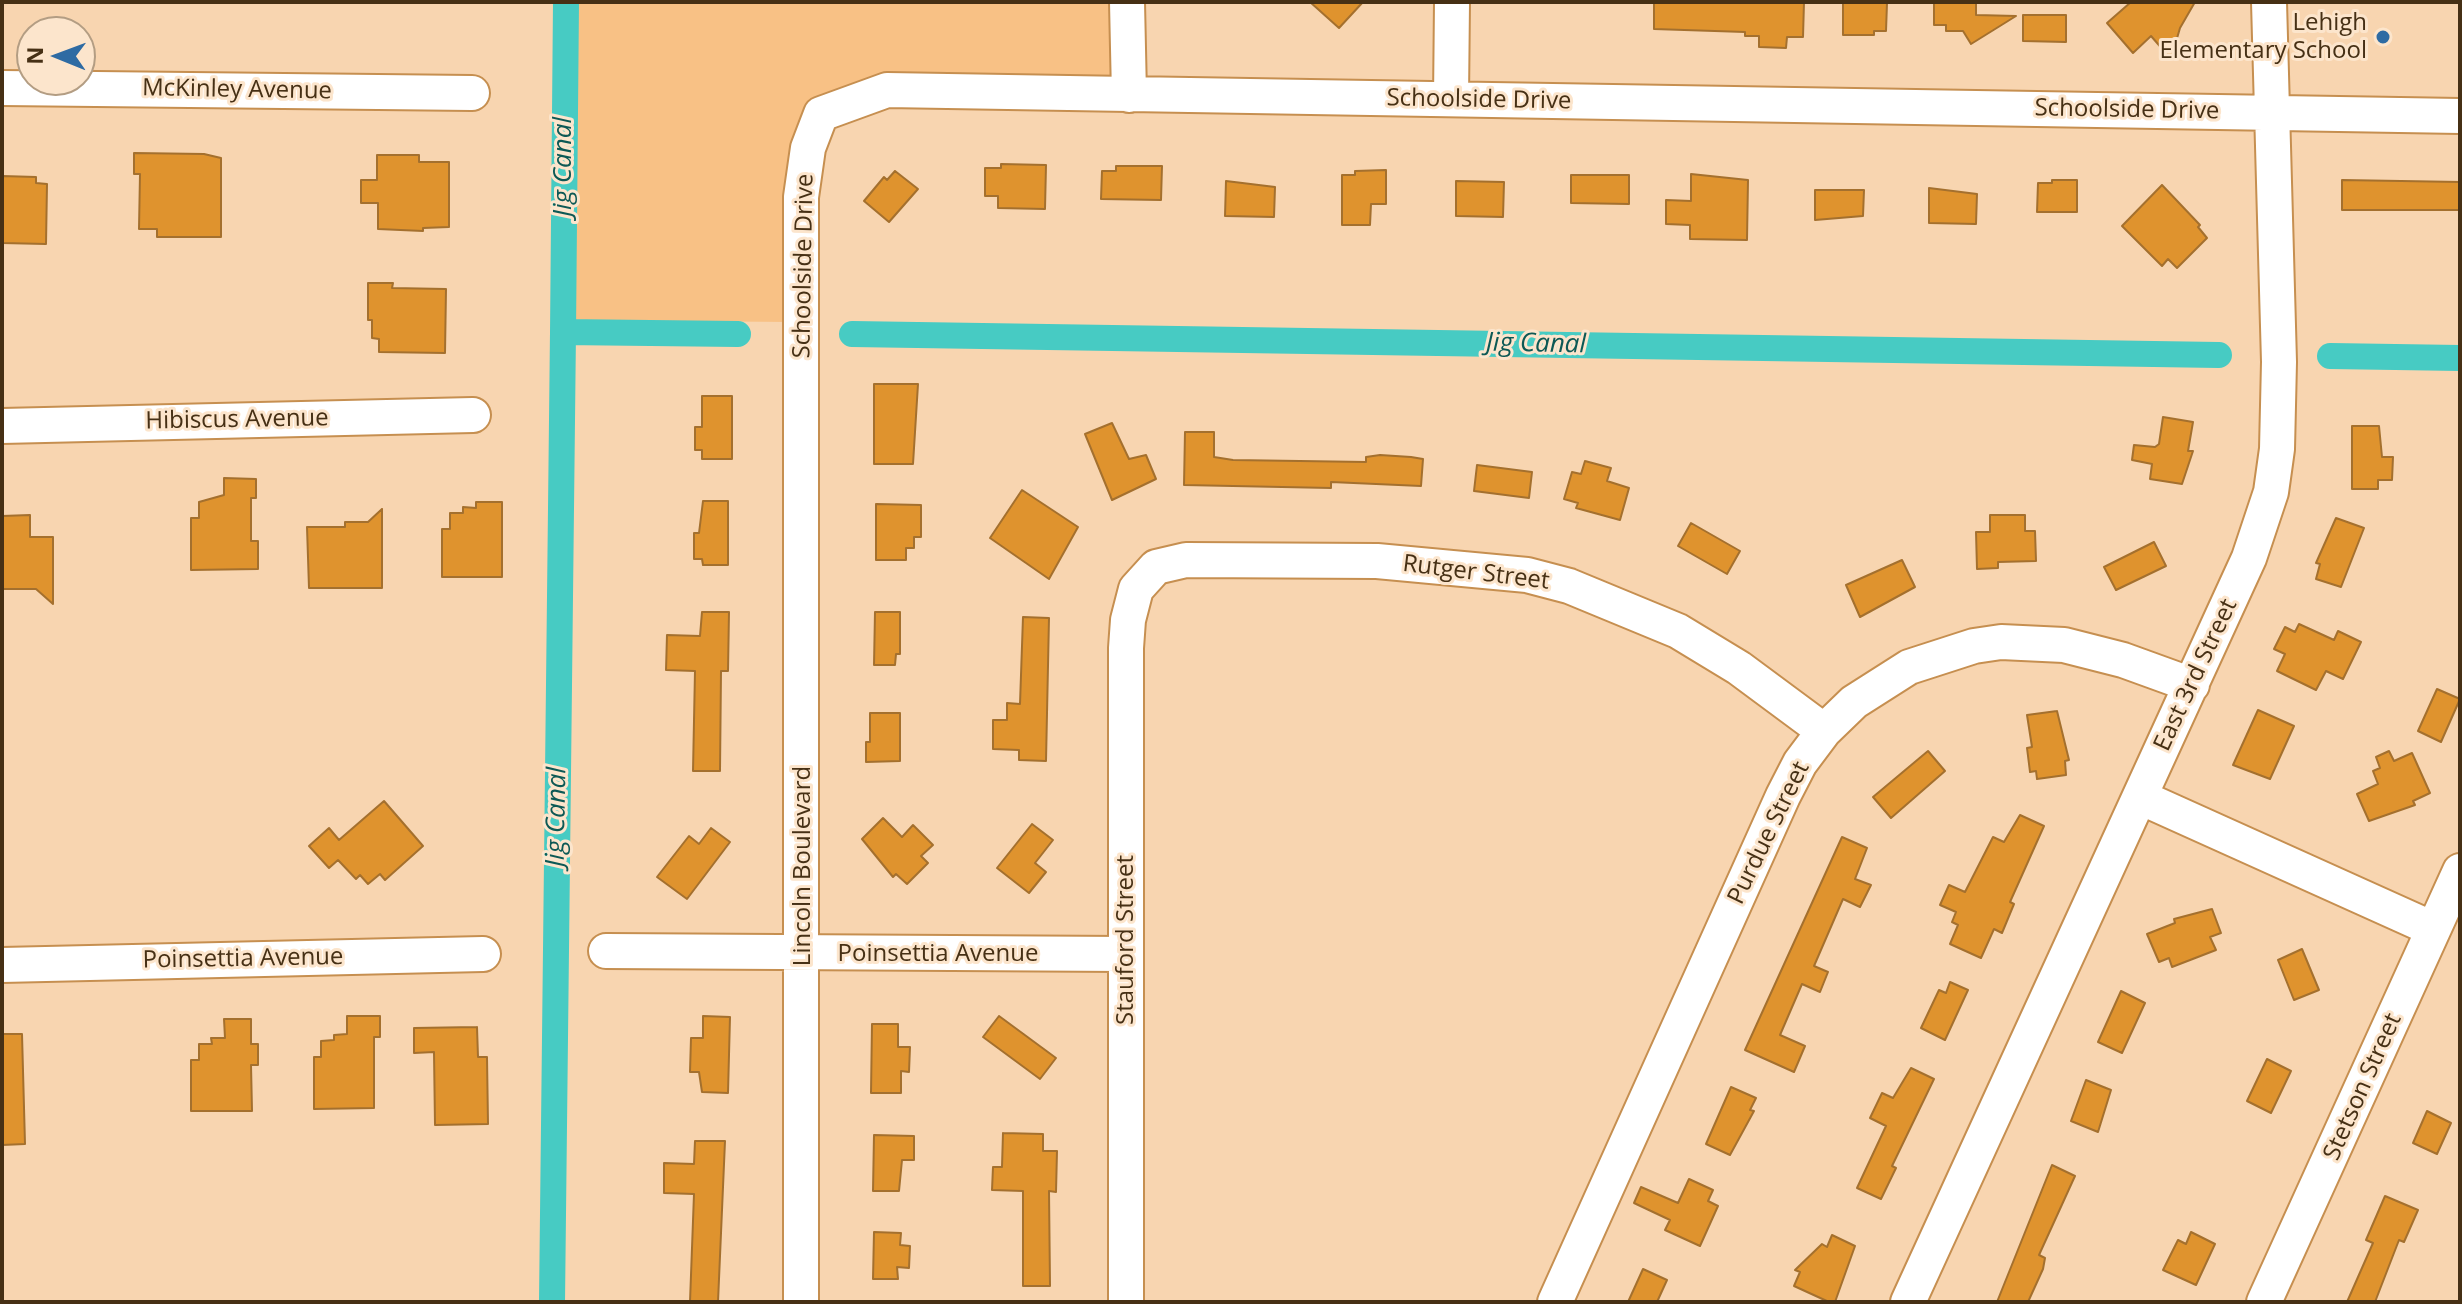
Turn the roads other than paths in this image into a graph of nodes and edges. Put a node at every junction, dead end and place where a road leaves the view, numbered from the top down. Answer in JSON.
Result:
{"nodes":[{"id":1,"x":1127,"y":2,"type":"edge"},
{"id":2,"x":1452,"y":2,"type":"edge"},
{"id":3,"x":2269,"y":2,"type":"edge"},
{"id":4,"x":2,"y":88,"type":"edge"},
{"id":5,"x":472,"y":93,"type":"dead end"},
{"id":6,"x":1129,"y":95,"type":"junction"},
{"id":7,"x":1451,"y":99,"type":"junction"},
{"id":8,"x":2273,"y":112,"type":"junction"},
{"id":9,"x":2460,"y":116,"type":"edge"},
{"id":10,"x":473,"y":415,"type":"dead end"},
{"id":11,"x":2,"y":426,"type":"edge"},
{"id":12,"x":802,"y":431,"type":"joint"},
{"id":13,"x":1143,"y":581,"type":"joint"},
{"id":14,"x":2192,"y":685,"type":"junction"},
{"id":15,"x":1824,"y":731,"type":"junction"},
{"id":16,"x":2140,"y":797,"type":"junction"},
{"id":17,"x":2460,"y":871,"type":"edge"},
{"id":18,"x":2433,"y":929,"type":"junction"},
{"id":19,"x":606,"y":951,"type":"dead end"},
{"id":20,"x":483,"y":954,"type":"dead end"},
{"id":21,"x":803,"y":954,"type":"junction"},
{"id":22,"x":1125,"y":954,"type":"junction"},
{"id":23,"x":2,"y":965,"type":"edge"},
{"id":24,"x":801,"y":1302,"type":"edge"},
{"id":25,"x":1126,"y":1302,"type":"edge"},
{"id":26,"x":1555,"y":1302,"type":"edge"},
{"id":27,"x":1908,"y":1302,"type":"edge"},
{"id":28,"x":2264,"y":1302,"type":"edge"}],
"edges":[{"from":1,"to":6,"type":"street"},
{"from":2,"to":7,"type":"street"},
{"from":3,"to":8,"type":"street","name":"East 3rd Street"},
{"from":4,"to":5,"type":"street","name":"McKinley Avenue"},
{"from":6,"to":7,"type":"street","name":"Schoolside Drive"},
{"from":6,"to":12,"type":"street","name":"Schoolside Drive"},
{"from":7,"to":8,"type":"street","name":"Schoolside Drive"},
{"from":8,"to":9,"type":"street","name":"Schoolside Drive"},
{"from":8,"to":14,"type":"street","name":"East 3rd Street"},
{"from":10,"to":11,"type":"street","name":"Hibiscus Avenue"},
{"from":12,"to":21,"type":"street","name":"Lincoln Boulevard"},
{"from":13,"to":15,"type":"street","name":"Rutger Street"},
{"from":13,"to":22,"type":"street","name":"Stauford Street"},
{"from":14,"to":15,"type":"street","name":"Purdue Street"},
{"from":14,"to":16,"type":"street","name":"East 3rd Street"},
{"from":15,"to":26,"type":"street","name":"Purdue Street"},
{"from":16,"to":18,"type":"street"},
{"from":16,"to":27,"type":"street","name":"East 3rd Street"},
{"from":17,"to":18,"type":"street","name":"Stetson Street"},
{"from":18,"to":28,"type":"street","name":"Stetson Street"},
{"from":19,"to":21,"type":"street","name":"Poinsettia Avenue"},
{"from":20,"to":23,"type":"street","name":"Poinsettia Avenue"},
{"from":21,"to":22,"type":"street","name":"Poinsettia Avenue"},
{"from":21,"to":24,"type":"street","name":"Lincoln Boulevard"},
{"from":22,"to":25,"type":"street","name":"Stauford Street"}]}
